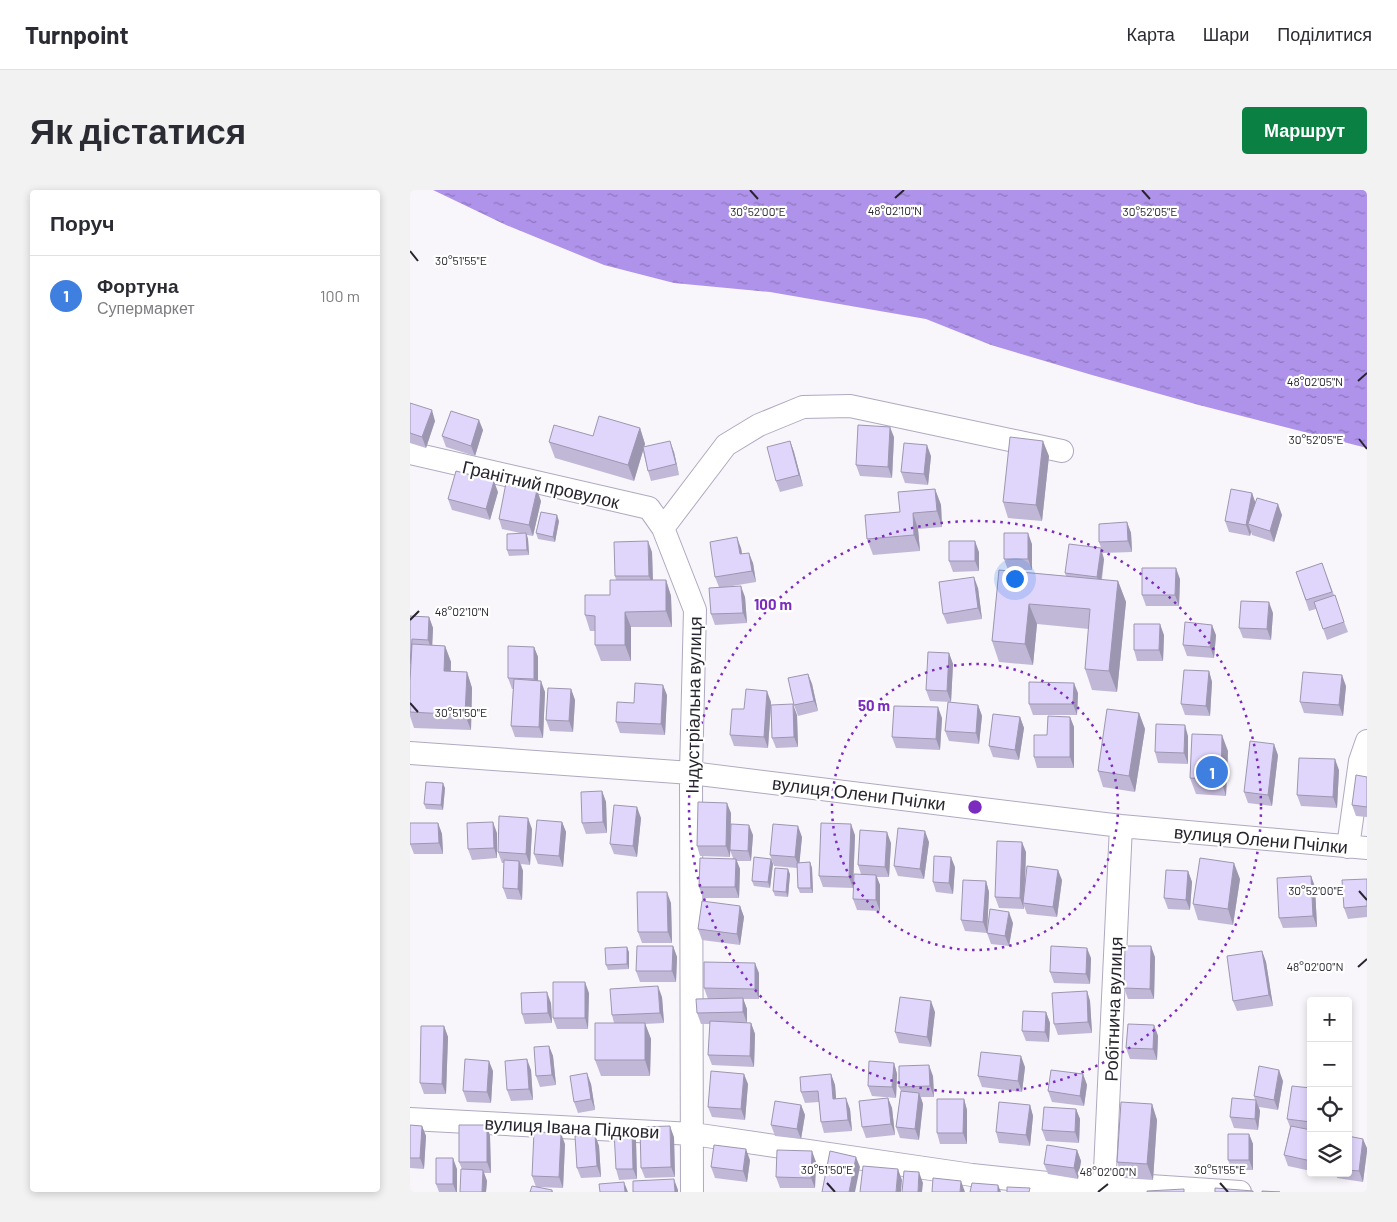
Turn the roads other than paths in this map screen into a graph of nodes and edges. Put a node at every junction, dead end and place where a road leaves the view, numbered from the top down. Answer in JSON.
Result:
{"nodes":[{"id":1,"x":1062,"y":451,"type":"dead end"},
{"id":2,"x":410,"y":453,"type":"edge"},
{"id":3,"x":663,"y":528,"type":"junction"},
{"id":4,"x":1367,"y":741,"type":"edge"},
{"id":5,"x":410,"y":753,"type":"edge"},
{"id":6,"x":691,"y":773,"type":"junction"},
{"id":7,"x":1121,"y":826,"type":"junction"},
{"id":8,"x":1358,"y":848,"type":"edge"},
{"id":9,"x":410,"y":1119,"type":"edge"},
{"id":10,"x":693,"y":1134,"type":"junction"},
{"id":11,"x":1105,"y":1187,"type":"edge"},
{"id":12,"x":692,"y":1192,"type":"edge"},
{"id":13,"x":1240,"y":1192,"type":"edge"}],
"edges":[{"from":1,"to":3,"type":"street"},
{"from":2,"to":3,"type":"street","name":"Гранітний провулок"},
{"from":3,"to":6,"type":"street","name":"Індустріальна вулиця"},
{"from":4,"to":8,"type":"street"},
{"from":5,"to":6,"type":"street","name":"вулиця Олени Пчілки"},
{"from":6,"to":7,"type":"street","name":"вулиця Олени Пчілки"},
{"from":6,"to":10,"type":"street","name":"Індустріальна вулиця"},
{"from":7,"to":8,"type":"street","name":"вулиця Олени Пчілки"},
{"from":7,"to":11,"type":"street","name":"Робітнича вулиця"},
{"from":9,"to":10,"type":"street","name":"вулиця Івана Підкови"},
{"from":10,"to":11,"type":"street","name":"вулиця Івана Підкови"},
{"from":10,"to":12,"type":"street","name":"Індустріальна вулиця"},
{"from":11,"to":13,"type":"street","name":"вулиця Івана Підкови"}]}
